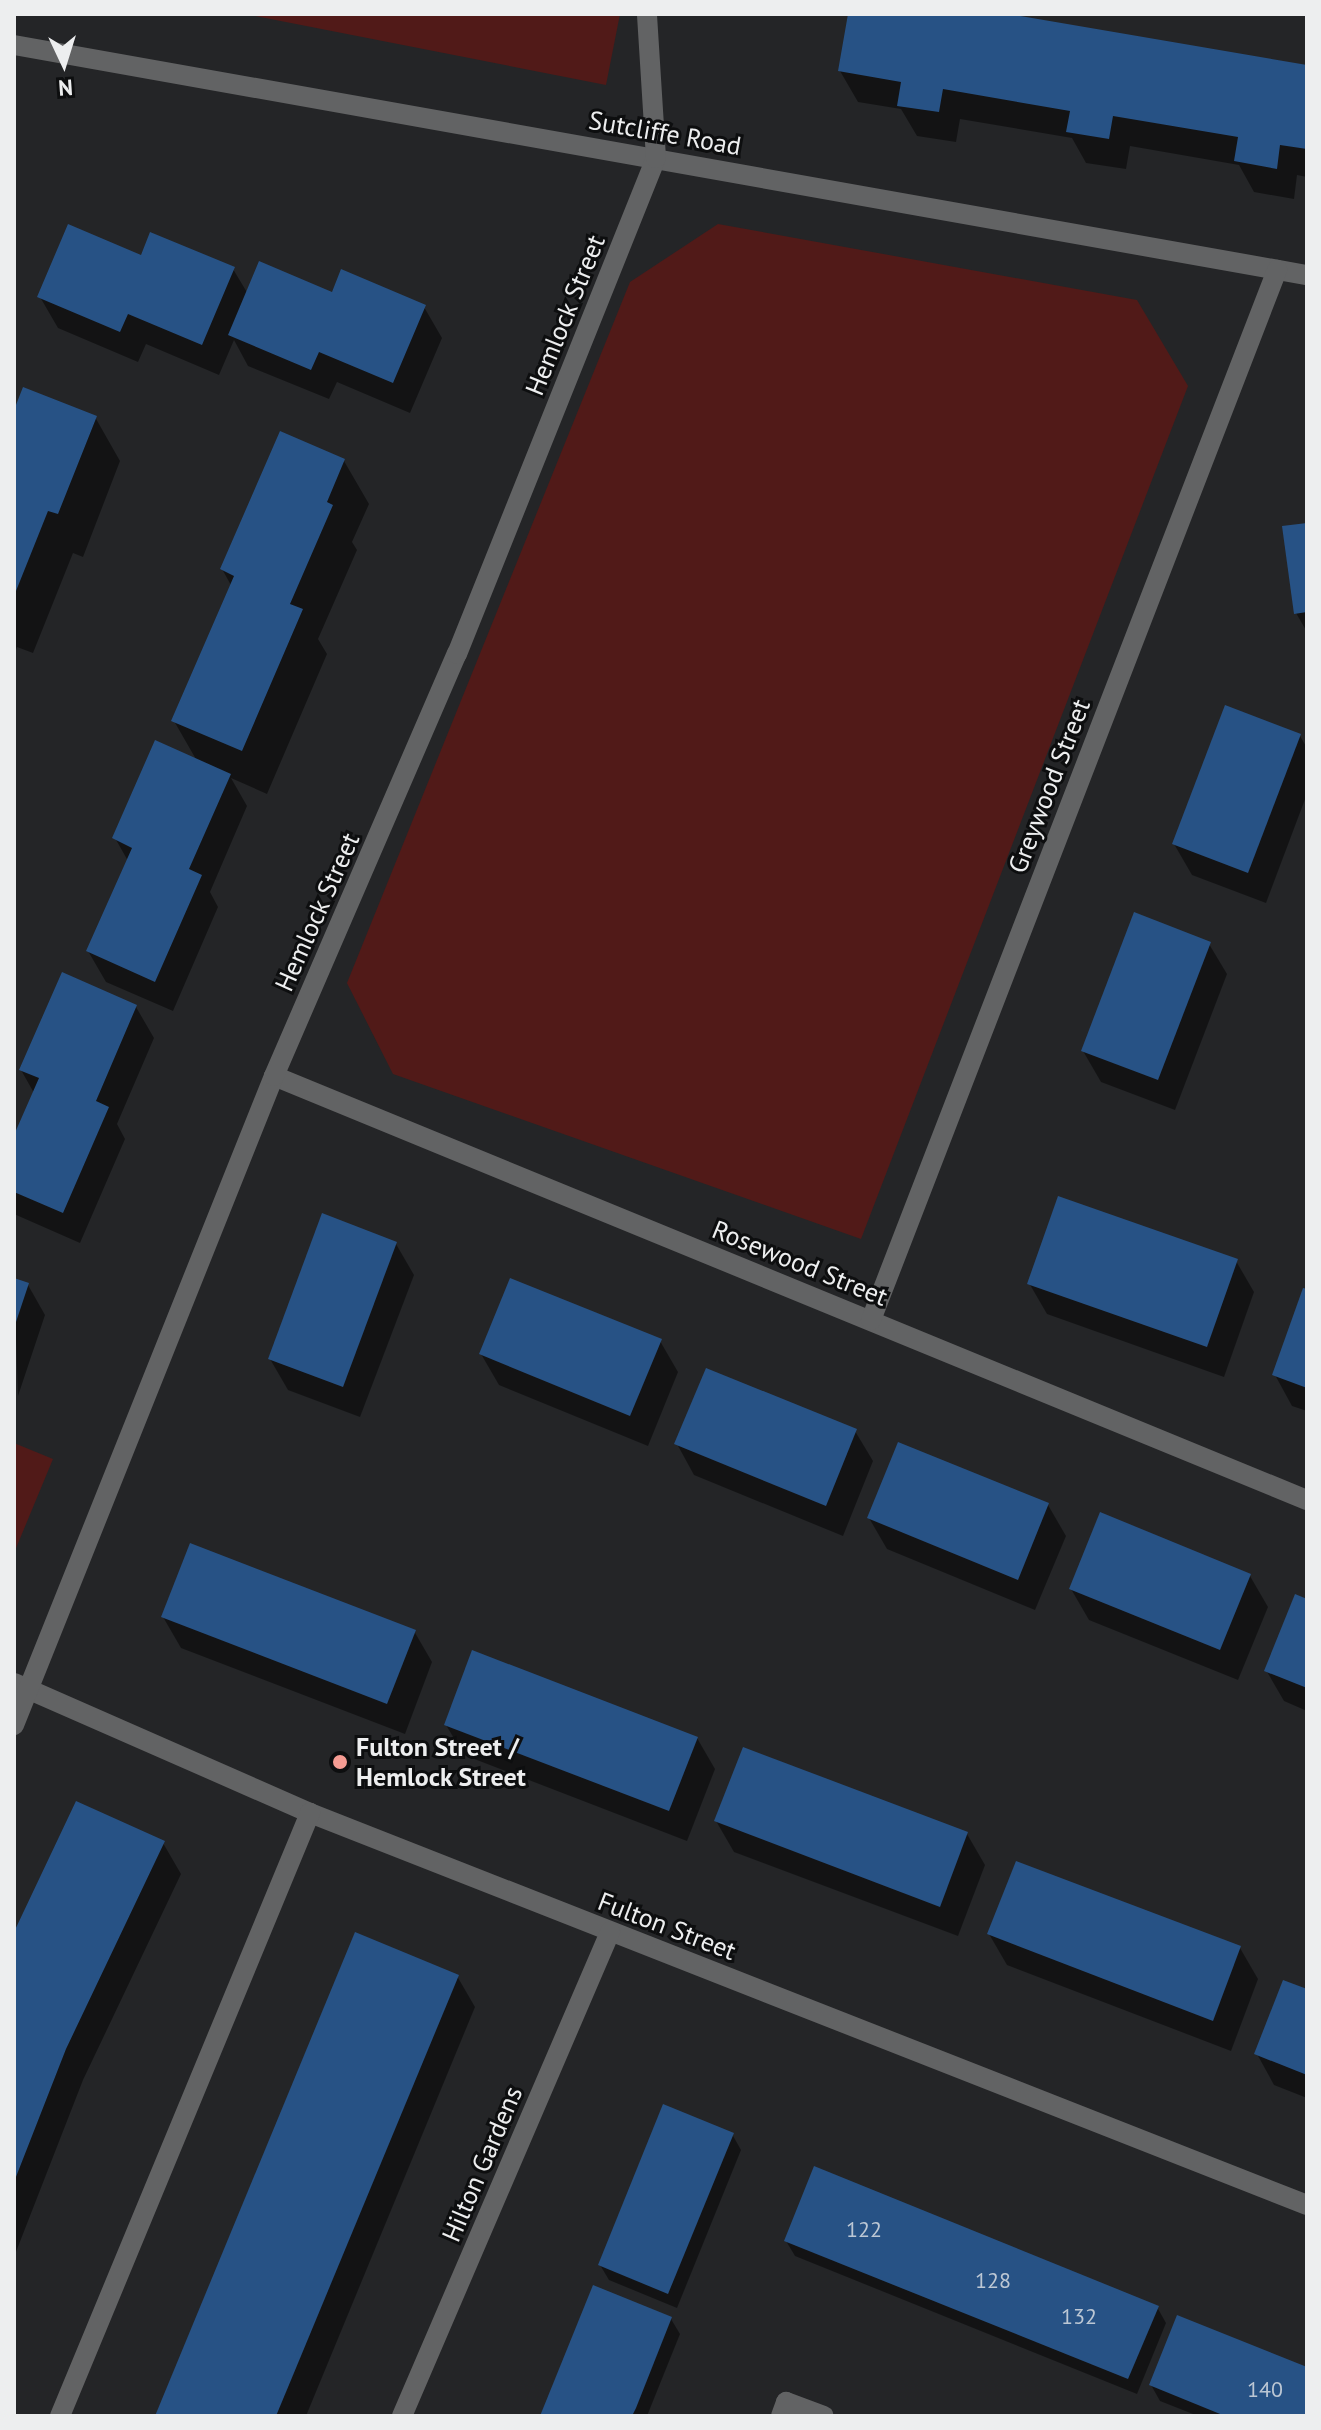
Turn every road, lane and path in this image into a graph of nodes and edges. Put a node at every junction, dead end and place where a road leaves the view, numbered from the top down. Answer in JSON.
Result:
{"nodes":[{"id":1,"x":647,"y":14,"type":"edge"},
{"id":2,"x":14,"y":45,"type":"edge"},
{"id":3,"x":656,"y":158,"type":"junction"},
{"id":4,"x":1277,"y":270,"type":"junction"},
{"id":5,"x":1307,"y":275,"type":"edge"},
{"id":6,"x":274,"y":1076,"type":"junction"},
{"id":7,"x":871,"y":1320,"type":"junction"},
{"id":8,"x":1307,"y":1500,"type":"edge"},
{"id":9,"x":21,"y":1686,"type":"edge"},
{"id":10,"x":14,"y":1725,"type":"edge"},
{"id":11,"x":310,"y":1813,"type":"junction"},
{"id":12,"x":610,"y":1932,"type":"junction"},
{"id":13,"x":1307,"y":2205,"type":"edge"},
{"id":14,"x":60,"y":2416,"type":"edge"},
{"id":15,"x":402,"y":2416,"type":"edge"},
{"id":16,"x":781,"y":2416,"type":"edge"},
{"id":17,"x":824,"y":2416,"type":"edge"}],
"edges":[{"from":1,"to":3,"type":"street"},
{"from":2,"to":3,"type":"street","name":"Sutcliffe Road"},
{"from":3,"to":4,"type":"street","name":"Sutcliffe Road"},
{"from":3,"to":6,"type":"street","name":"Hemlock Street"},
{"from":4,"to":5,"type":"street","name":"Sutcliffe Road"},
{"from":4,"to":7,"type":"street","name":"Greywood Street"},
{"from":6,"to":7,"type":"street","name":"Rosewood Street"},
{"from":6,"to":9,"type":"street","name":"Hemlock Street"},
{"from":7,"to":8,"type":"street","name":"Rosewood Street"},
{"from":9,"to":10,"type":"street","name":"Hemlock Street"},
{"from":9,"to":11,"type":"street","name":"Fulton Street"},
{"from":11,"to":12,"type":"street","name":"Fulton Street"},
{"from":11,"to":14,"type":"street"},
{"from":12,"to":13,"type":"street","name":"Fulton Street"},
{"from":12,"to":15,"type":"street","name":"Hilton Gardens"},
{"from":16,"to":17,"type":"street"}]}
